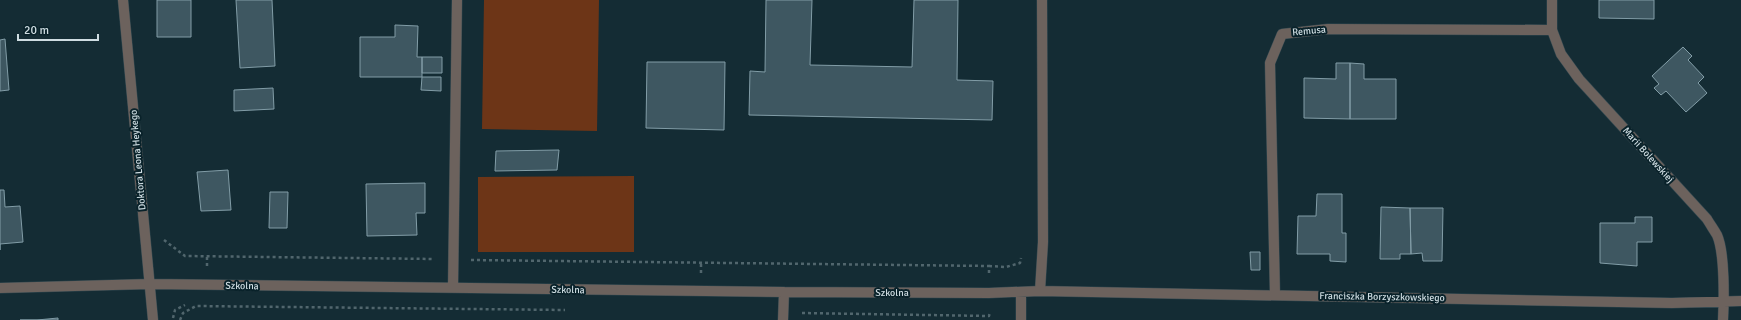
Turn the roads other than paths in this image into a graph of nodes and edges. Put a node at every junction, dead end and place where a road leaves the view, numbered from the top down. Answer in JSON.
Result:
{"nodes":[{"id":1,"x":123,"y":0,"type":"edge"},
{"id":2,"x":457,"y":0,"type":"edge"},
{"id":3,"x":1042,"y":0,"type":"edge"},
{"id":4,"x":1552,"y":0,"type":"edge"},
{"id":5,"x":1552,"y":30,"type":"junction"},
{"id":6,"x":150,"y":284,"type":"junction"},
{"id":7,"x":0,"y":288,"type":"edge"},
{"id":8,"x":453,"y":288,"type":"junction"},
{"id":9,"x":1040,"y":291,"type":"junction"},
{"id":10,"x":784,"y":292,"type":"junction"},
{"id":11,"x":1021,"y":292,"type":"junction"},
{"id":12,"x":1275,"y":295,"type":"junction"},
{"id":13,"x":1724,"y":301,"type":"junction"},
{"id":14,"x":1741,"y":301,"type":"edge"},
{"id":15,"x":153,"y":320,"type":"edge"},
{"id":16,"x":783,"y":320,"type":"edge"},
{"id":17,"x":1021,"y":320,"type":"edge"},
{"id":18,"x":1723,"y":320,"type":"edge"}],
"edges":[{"from":1,"to":6,"type":"street","name":"Doktora Leona Heykego"},
{"from":2,"to":8,"type":"street"},
{"from":3,"to":9,"type":"street"},
{"from":4,"to":5,"type":"street","name":"Marii Bolewskiej"},
{"from":5,"to":12,"type":"street","name":"Remusa"},
{"from":5,"to":13,"type":"street","name":"Marii Bolewskiej"},
{"from":6,"to":7,"type":"street","name":"Szkolna"},
{"from":6,"to":8,"type":"street","name":"Szkolna"},
{"from":6,"to":15,"type":"street","name":"Doktora Leona Heykego"},
{"from":8,"to":10,"type":"street","name":"Szkolna"},
{"from":9,"to":11,"type":"street","name":"Szkolna"},
{"from":9,"to":12,"type":"street","name":"Franciszka Borzyszkowskiego"},
{"from":10,"to":11,"type":"street","name":"Szkolna"},
{"from":10,"to":16,"type":"street"},
{"from":11,"to":17,"type":"street"},
{"from":12,"to":13,"type":"street","name":"Franciszka Borzyszkowskiego"},
{"from":13,"to":14,"type":"street"},
{"from":13,"to":18,"type":"street","name":"Marii Bolewskiej"}]}
